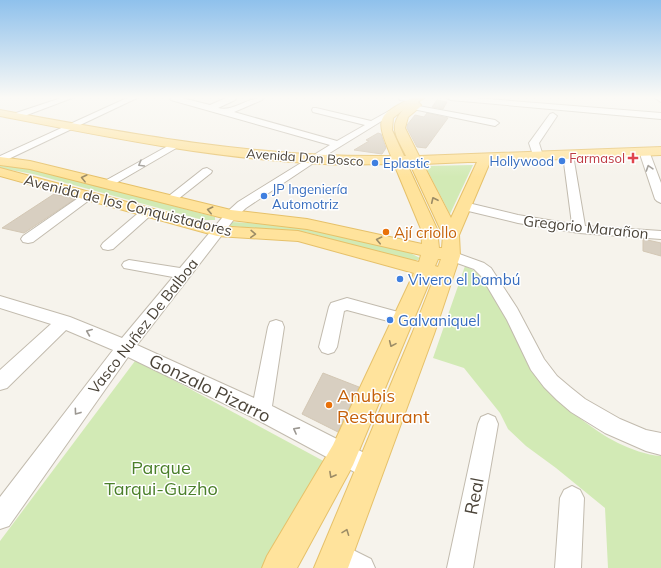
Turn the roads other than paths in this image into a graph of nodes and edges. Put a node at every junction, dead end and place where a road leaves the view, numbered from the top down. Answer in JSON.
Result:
{"nodes":[{"id":1,"x":373,"y":124,"type":"edge"},
{"id":2,"x":58,"y":125,"type":"edge"},
{"id":3,"x":75,"y":125,"type":"edge"},
{"id":4,"x":271,"y":125,"type":"edge"},
{"id":5,"x":385,"y":125,"type":"edge"},
{"id":6,"x":399,"y":125,"type":"edge"},
{"id":7,"x":547,"y":125,"type":"edge"},
{"id":8,"x":70,"y":127,"type":"junction"},
{"id":9,"x":339,"y":144,"type":"junction"},
{"id":10,"x":175,"y":145,"type":"junction"},
{"id":11,"x":644,"y":151,"type":"junction"},
{"id":12,"x":661,"y":151,"type":"edge"},
{"id":13,"x":568,"y":155,"type":"junction"},
{"id":14,"x":538,"y":156,"type":"junction"},
{"id":15,"x":485,"y":159,"type":"junction"},
{"id":16,"x":311,"y":160,"type":"junction"},
{"id":17,"x":407,"y":160,"type":"junction"},
{"id":18,"x":0,"y":161,"type":"edge"},
{"id":19,"x":356,"y":161,"type":"junction"},
{"id":20,"x":0,"y":172,"type":"edge"},
{"id":21,"x":207,"y":172,"type":"dead end"},
{"id":22,"x":107,"y":184,"type":"junction"},
{"id":23,"x":658,"y":186,"type":"edge"},
{"id":24,"x":88,"y":196,"type":"junction"},
{"id":25,"x":661,"y":199,"type":"edge"},
{"id":26,"x":169,"y":201,"type":"junction"},
{"id":27,"x":464,"y":206,"type":"junction"},
{"id":28,"x":147,"y":212,"type":"junction"},
{"id":29,"x":231,"y":216,"type":"junction"},
{"id":30,"x":579,"y":229,"type":"junction"},
{"id":31,"x":217,"y":231,"type":"junction"},
{"id":32,"x":451,"y":235,"type":"junction"},
{"id":33,"x":661,"y":235,"type":"edge"},
{"id":34,"x":28,"y":239,"type":"dead end"},
{"id":35,"x":108,"y":246,"type":"dead end"},
{"id":36,"x":438,"y":263,"type":"junction"},
{"id":37,"x":129,"y":265,"type":"dead end"},
{"id":38,"x":183,"y":274,"type":"junction"},
{"id":39,"x":0,"y":302,"type":"edge"},
{"id":40,"x":403,"y":319,"type":"junction"},
{"id":41,"x":64,"y":322,"type":"junction"},
{"id":42,"x":276,"y":327,"type":"dead end"},
{"id":43,"x":125,"y":346,"type":"junction"},
{"id":44,"x":328,"y":347,"type":"dead end"},
{"id":45,"x":0,"y":382,"type":"edge"},
{"id":46,"x":260,"y":411,"type":"junction"},
{"id":47,"x":488,"y":424,"type":"dead end"},
{"id":48,"x":661,"y":444,"type":"edge"},
{"id":49,"x":343,"y":455,"type":"junction"},
{"id":50,"x":370,"y":468,"type":"junction"},
{"id":51,"x":572,"y":498,"type":"dead end"},
{"id":52,"x":0,"y":517,"type":"edge"},
{"id":53,"x":334,"y":562,"type":"edge"},
{"id":54,"x":279,"y":568,"type":"edge"},
{"id":55,"x":362,"y":568,"type":"edge"},
{"id":56,"x":460,"y":568,"type":"edge"},
{"id":57,"x":568,"y":568,"type":"edge"}],
"edges":[{"from":1,"to":9,"type":"street","name":"Vasco Nuñez De Balboa"},
{"from":2,"to":8,"type":"main road","name":"Avenida Don Bosco"},
{"from":3,"to":8,"type":"street"},
{"from":4,"to":9,"type":"street"},
{"from":5,"to":17,"type":"main road"},
{"from":6,"to":17,"type":"main road"},
{"from":7,"to":14,"type":"street"},
{"from":8,"to":10,"type":"main road","name":"Avenida Don Bosco"},
{"from":8,"to":18,"type":"street"},
{"from":9,"to":16,"type":"street","name":"Vasco Nuñez De Balboa"},
{"from":9,"to":19,"type":"main road"},
{"from":10,"to":16,"type":"main road","name":"Avenida Don Bosco"},
{"from":10,"to":22,"type":"street","one_way":true},
{"from":11,"to":12,"type":"main road","name":"Avenida Don Bosco"},
{"from":11,"to":13,"type":"main road","name":"Avenida Don Bosco"},
{"from":23,"to":11,"type":"street","one_way":true},
{"from":13,"to":14,"type":"main road","name":"Avenida Don Bosco"},
{"from":13,"to":30,"type":"street"},
{"from":14,"to":15,"type":"main road","name":"Avenida Don Bosco"},
{"from":15,"to":17,"type":"main road","name":"Avenida Don Bosco"},
{"from":15,"to":27,"type":"main road"},
{"from":16,"to":19,"type":"main road","name":"Avenida Don Bosco"},
{"from":16,"to":29,"type":"street","name":"Vasco Nuñez De Balboa"},
{"from":17,"to":19,"type":"main road","name":"Avenida Don Bosco"},
{"from":32,"to":17,"type":"main road","one_way":true},
{"from":17,"to":36,"type":"main road"},
{"from":22,"to":18,"type":"main road","name":"Avenida de los Conquistadores","one_way":true},
{"from":20,"to":24,"type":"main road","name":"Avenida de los Conquistadores"},
{"from":21,"to":26,"type":"street"},
{"from":22,"to":26,"type":"main road","name":"Avenida de los Conquistadores"},
{"from":23,"to":25,"type":"street"},
{"from":24,"to":28,"type":"main road","name":"Avenida de los Conquistadores"},
{"from":24,"to":34,"type":"street"},
{"from":29,"to":26,"type":"main road","name":"Avenida de los Conquistadores","one_way":true},
{"from":27,"to":30,"type":"street","name":"Gregorio Marañon"},
{"from":27,"to":32,"type":"main road"},
{"from":28,"to":31,"type":"main road","name":"Avenida de los Conquistadores"},
{"from":28,"to":35,"type":"street"},
{"from":29,"to":31,"type":"street","name":"Vasco Nuñez De Balboa"},
{"from":36,"to":29,"type":"main road","name":"Avenida de los Conquistadores","one_way":true},
{"from":30,"to":33,"type":"street","name":"Gregorio Marañon"},
{"from":31,"to":36,"type":"main road","name":"Avenida de los Conquistadores","one_way":true},
{"from":31,"to":38,"type":"street","name":"Vasco Nuñez De Balboa"},
{"from":32,"to":36,"type":"main road"},
{"from":36,"to":40,"type":"main road"},
{"from":36,"to":48,"type":"street"},
{"from":36,"to":50,"type":"main road"},
{"from":37,"to":38,"type":"street"},
{"from":38,"to":43,"type":"street","name":"Vasco Nuñez De Balboa"},
{"from":39,"to":41,"type":"street","name":"Gonzalo Pizarro"},
{"from":40,"to":44,"type":"street"},
{"from":40,"to":49,"type":"main road","one_way":true},
{"from":43,"to":41,"type":"street","name":"Gonzalo Pizarro","one_way":true},
{"from":41,"to":45,"type":"street"},
{"from":42,"to":46,"type":"street"},
{"from":43,"to":46,"type":"street","name":"Gonzalo Pizarro"},
{"from":43,"to":52,"type":"street","name":"Vasco Nuñez De Balboa","one_way":true},
{"from":49,"to":46,"type":"street","name":"Gonzalo Pizarro","one_way":true},
{"from":47,"to":56,"type":"street","name":"Real"},
{"from":49,"to":50,"type":"street","name":"Gonzalo Pizarro"},
{"from":49,"to":54,"type":"main road","one_way":true},
{"from":53,"to":50,"type":"main road","one_way":true},
{"from":51,"to":57,"type":"street"},
{"from":53,"to":55,"type":"street"}]}
